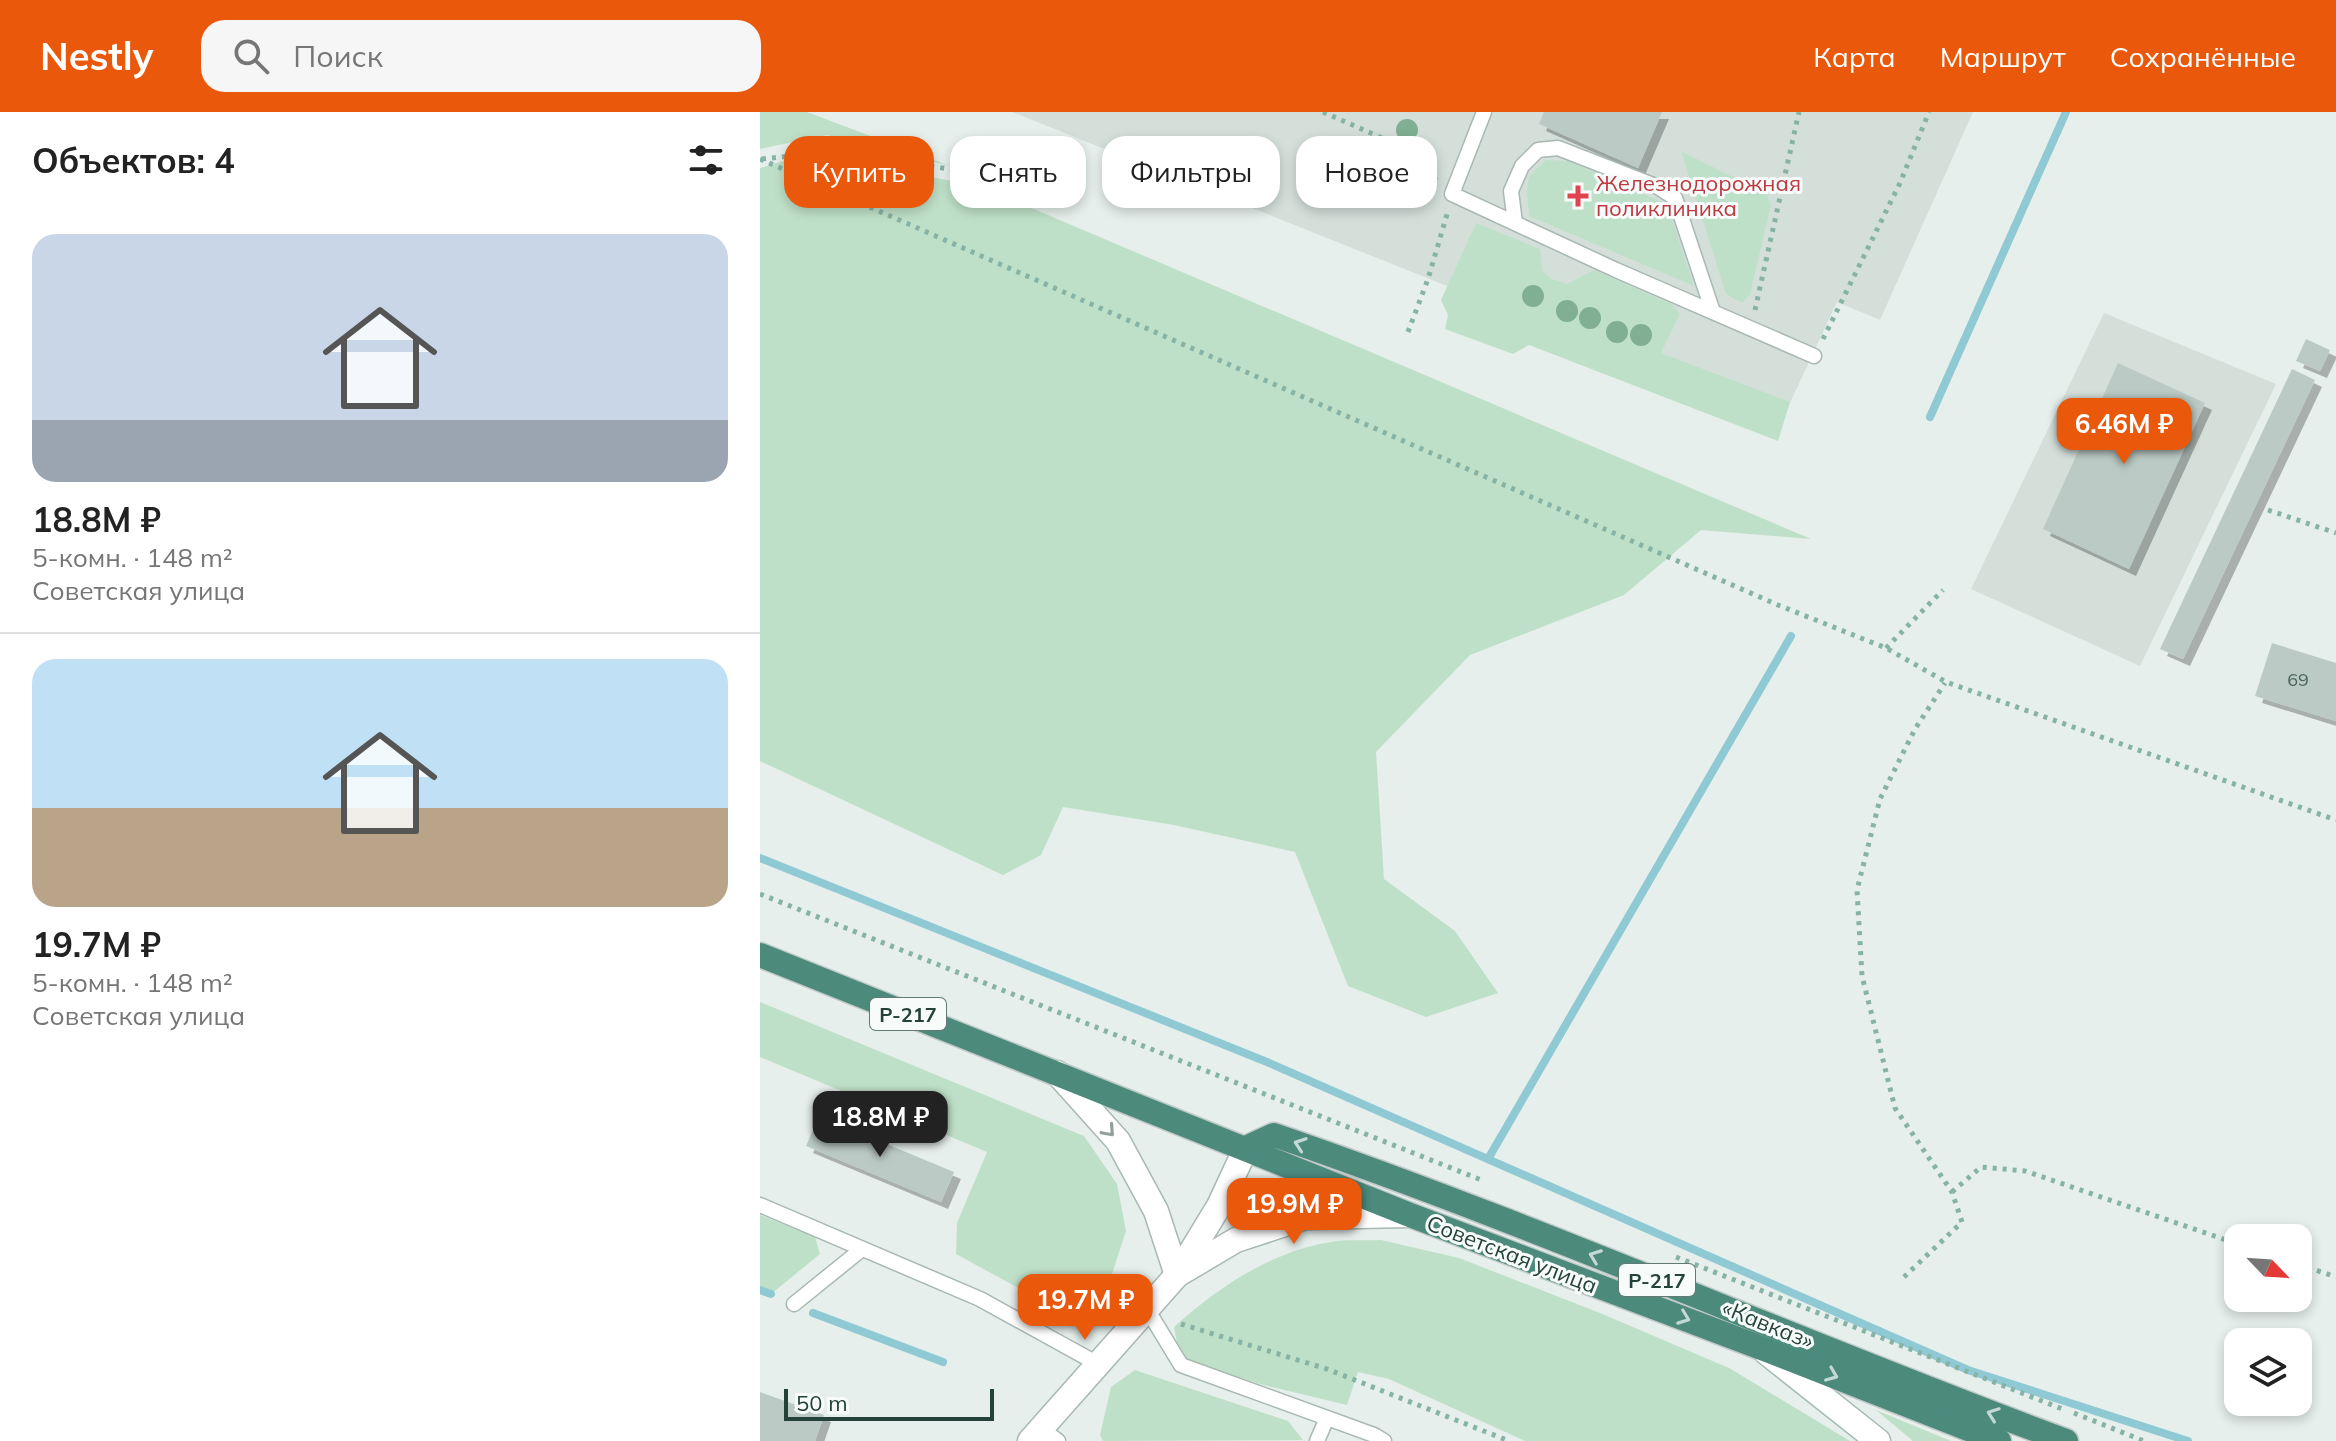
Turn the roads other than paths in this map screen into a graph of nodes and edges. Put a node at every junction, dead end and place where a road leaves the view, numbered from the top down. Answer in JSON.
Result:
{"nodes":[{"id":1,"x":1484,"y":112,"type":"edge"},
{"id":2,"x":1515,"y":223,"type":"junction"},
{"id":3,"x":1713,"y":312,"type":"junction"},
{"id":4,"x":1814,"y":356,"type":"road end"},
{"id":5,"x":760,"y":955,"type":"edge"},
{"id":6,"x":1057,"y":1073,"type":"junction"},
{"id":7,"x":1246,"y":1148,"type":"junction"},
{"id":8,"x":760,"y":1205,"type":"edge"},
{"id":9,"x":1410,"y":1215,"type":"junction"},
{"id":10,"x":862,"y":1249,"type":"junction"},
{"id":11,"x":1177,"y":1275,"type":"junction"},
{"id":12,"x":794,"y":1304,"type":"dead end"},
{"id":13,"x":1147,"y":1309,"type":"junction"},
{"id":14,"x":1759,"y":1347,"type":"junction"},
{"id":15,"x":1098,"y":1364,"type":"junction"},
{"id":16,"x":1327,"y":1418,"type":"junction"},
{"id":17,"x":1049,"y":1438,"type":"edge"},
{"id":18,"x":1317,"y":1441,"type":"edge"},
{"id":19,"x":1384,"y":1441,"type":"edge"},
{"id":20,"x":1878,"y":1441,"type":"edge"},
{"id":21,"x":1999,"y":1441,"type":"edge"},
{"id":22,"x":2066,"y":1441,"type":"edge"}],
"edges":[{"from":1,"to":2,"type":"lane"},
{"from":2,"to":3,"type":"lane"},
{"from":2,"to":3,"type":"lane"},
{"from":3,"to":4,"type":"lane"},
{"from":5,"to":6,"type":"highway","name":"Советская улица","number":"Р-217"},
{"from":6,"to":7,"type":"highway","name":"Советская улица","number":"Р-217"},
{"from":6,"to":11,"type":"street","one_way":true},
{"from":7,"to":9,"type":"highway","name":"Советская улица","number":"Р-217"},
{"from":7,"to":11,"type":"street"},
{"from":22,"to":7,"type":"highway","name":"«Кавказ»","number":"Р-217","one_way":true},
{"from":8,"to":10,"type":"lane"},
{"from":9,"to":11,"type":"street"},
{"from":9,"to":14,"type":"highway","name":"Советская улица","number":"Р-217","one_way":true},
{"from":10,"to":12,"type":"lane"},
{"from":10,"to":15,"type":"lane"},
{"from":11,"to":13,"type":"street"},
{"from":13,"to":15,"type":"street"},
{"from":13,"to":16,"type":"lane"},
{"from":14,"to":20,"type":"street"},
{"from":14,"to":21,"type":"highway","name":"Советская улица","number":"Р-217","one_way":true},
{"from":15,"to":17,"type":"street"},
{"from":16,"to":18,"type":"lane"},
{"from":16,"to":19,"type":"lane"}]}
